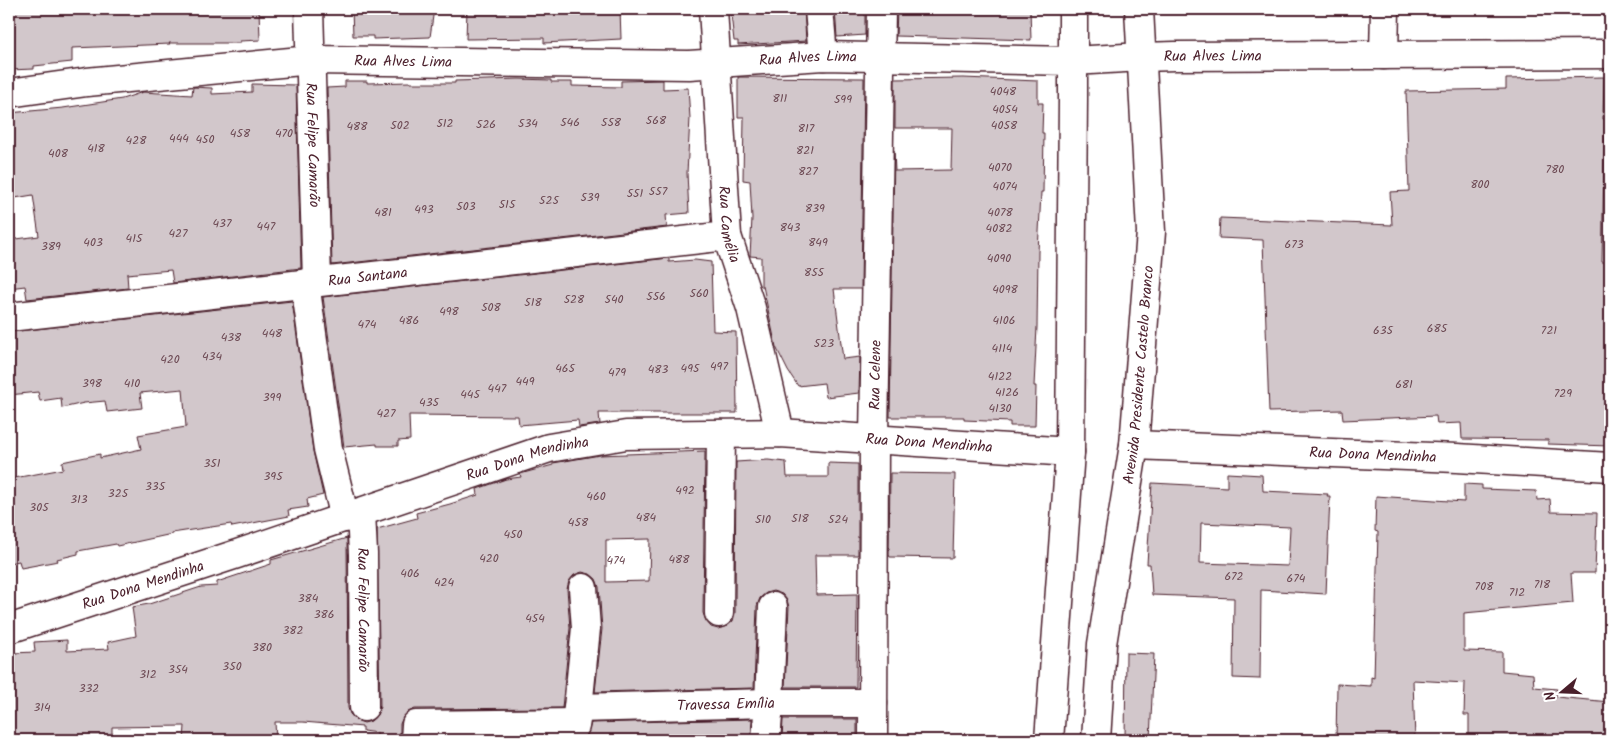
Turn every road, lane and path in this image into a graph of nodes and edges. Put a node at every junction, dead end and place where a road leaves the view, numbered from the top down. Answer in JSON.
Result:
{"nodes":[{"id":1,"x":309,"y":9,"type":"edge"},
{"id":2,"x":713,"y":9,"type":"edge"},
{"id":3,"x":819,"y":9,"type":"edge"},
{"id":4,"x":881,"y":9,"type":"edge"},
{"id":5,"x":1073,"y":9,"type":"edge"},
{"id":6,"x":1139,"y":9,"type":"edge"},
{"id":7,"x":1385,"y":9,"type":"edge"},
{"id":8,"x":1610,"y":54,"type":"edge"},
{"id":9,"x":1384,"y":55,"type":"junction"},
{"id":10,"x":823,"y":56,"type":"junction"},
{"id":11,"x":1142,"y":57,"type":"junction"},
{"id":12,"x":881,"y":58,"type":"junction"},
{"id":13,"x":311,"y":60,"type":"junction"},
{"id":14,"x":1073,"y":61,"type":"junction"},
{"id":15,"x":718,"y":62,"type":"junction"},
{"id":16,"x":9,"y":92,"type":"edge"},
{"id":17,"x":728,"y":236,"type":"junction"},
{"id":18,"x":311,"y":282,"type":"junction"},
{"id":19,"x":9,"y":317,"type":"edge"},
{"id":20,"x":780,"y":433,"type":"junction"},
{"id":21,"x":721,"y":434,"type":"junction"},
{"id":22,"x":874,"y":438,"type":"junction"},
{"id":23,"x":1134,"y":445,"type":"junction"},
{"id":24,"x":1070,"y":452,"type":"junction"},
{"id":25,"x":1610,"y":467,"type":"edge"},
{"id":26,"x":353,"y":515,"type":"junction"},
{"id":27,"x":584,"y":588,"type":"dead end"},
{"id":28,"x":773,"y":607,"type":"dead end"},
{"id":29,"x":719,"y":614,"type":"dead end"},
{"id":30,"x":9,"y":629,"type":"edge"},
{"id":31,"x":873,"y":702,"type":"junction"},
{"id":32,"x":770,"y":703,"type":"junction"},
{"id":33,"x":364,"y":707,"type":"dead end"},
{"id":34,"x":575,"y":724,"type":"edge"},
{"id":35,"x":415,"y":740,"type":"edge"},
{"id":36,"x":766,"y":740,"type":"edge"},
{"id":37,"x":873,"y":740,"type":"edge"},
{"id":38,"x":1049,"y":740,"type":"edge"},
{"id":39,"x":1096,"y":740,"type":"edge"}],
"edges":[{"from":1,"to":13,"type":"street","name":"Rua Felipe Camarão"},
{"from":2,"to":15,"type":"street","name":"Rua Camélia"},
{"from":3,"to":10,"type":"street"},
{"from":4,"to":12,"type":"street","name":"Rua Celene"},
{"from":5,"to":14,"type":"street"},
{"from":6,"to":11,"type":"street","name":"Avenida Presidente Castelo Branco"},
{"from":7,"to":9,"type":"street"},
{"from":8,"to":9,"type":"street","name":"Rua Alves Lima"},
{"from":9,"to":11,"type":"street","name":"Rua Alves Lima"},
{"from":10,"to":12,"type":"street","name":"Rua Alves Lima"},
{"from":10,"to":15,"type":"street","name":"Rua Alves Lima"},
{"from":11,"to":14,"type":"street","name":"Rua Alves Lima"},
{"from":11,"to":23,"type":"street","name":"Avenida Presidente Castelo Branco"},
{"from":12,"to":14,"type":"street","name":"Rua Alves Lima"},
{"from":12,"to":22,"type":"street","name":"Rua Celene"},
{"from":13,"to":15,"type":"street","name":"Rua Alves Lima"},
{"from":13,"to":16,"type":"street","name":"Rua Alves Lima"},
{"from":13,"to":18,"type":"street","name":"Rua Felipe Camarão"},
{"from":14,"to":24,"type":"street"},
{"from":15,"to":17,"type":"street","name":"Rua Camélia"},
{"from":17,"to":18,"type":"street","name":"Rua Santana"},
{"from":17,"to":20,"type":"street","name":"Rua Camélia"},
{"from":18,"to":19,"type":"street","name":"Rua Santana"},
{"from":18,"to":26,"type":"street","name":"Rua Felipe Camarão"},
{"from":20,"to":21,"type":"street","name":"Rua Dona Mendinha"},
{"from":20,"to":22,"type":"street","name":"Rua Dona Mendinha"},
{"from":21,"to":26,"type":"street","name":"Rua Dona Mendinha"},
{"from":21,"to":29,"type":"street"},
{"from":22,"to":24,"type":"street","name":"Rua Dona Mendinha"},
{"from":22,"to":31,"type":"street","name":"Rua Celene"},
{"from":23,"to":25,"type":"street","name":"Rua Dona Mendinha"},
{"from":23,"to":39,"type":"street","name":"Avenida Presidente Castelo Branco"},
{"from":24,"to":38,"type":"street"},
{"from":26,"to":30,"type":"street","name":"Rua Dona Mendinha"},
{"from":26,"to":33,"type":"street","name":"Rua Felipe Camarão"},
{"from":27,"to":34,"type":"street"},
{"from":28,"to":32,"type":"street"},
{"from":31,"to":32,"type":"street","name":"Travessa Emília"},
{"from":31,"to":37,"type":"street","name":"Rua Celene"},
{"from":32,"to":34,"type":"street","name":"Travessa Emília"},
{"from":32,"to":36,"type":"street"},
{"from":34,"to":35,"type":"street","name":"Travessa Emília"}]}
